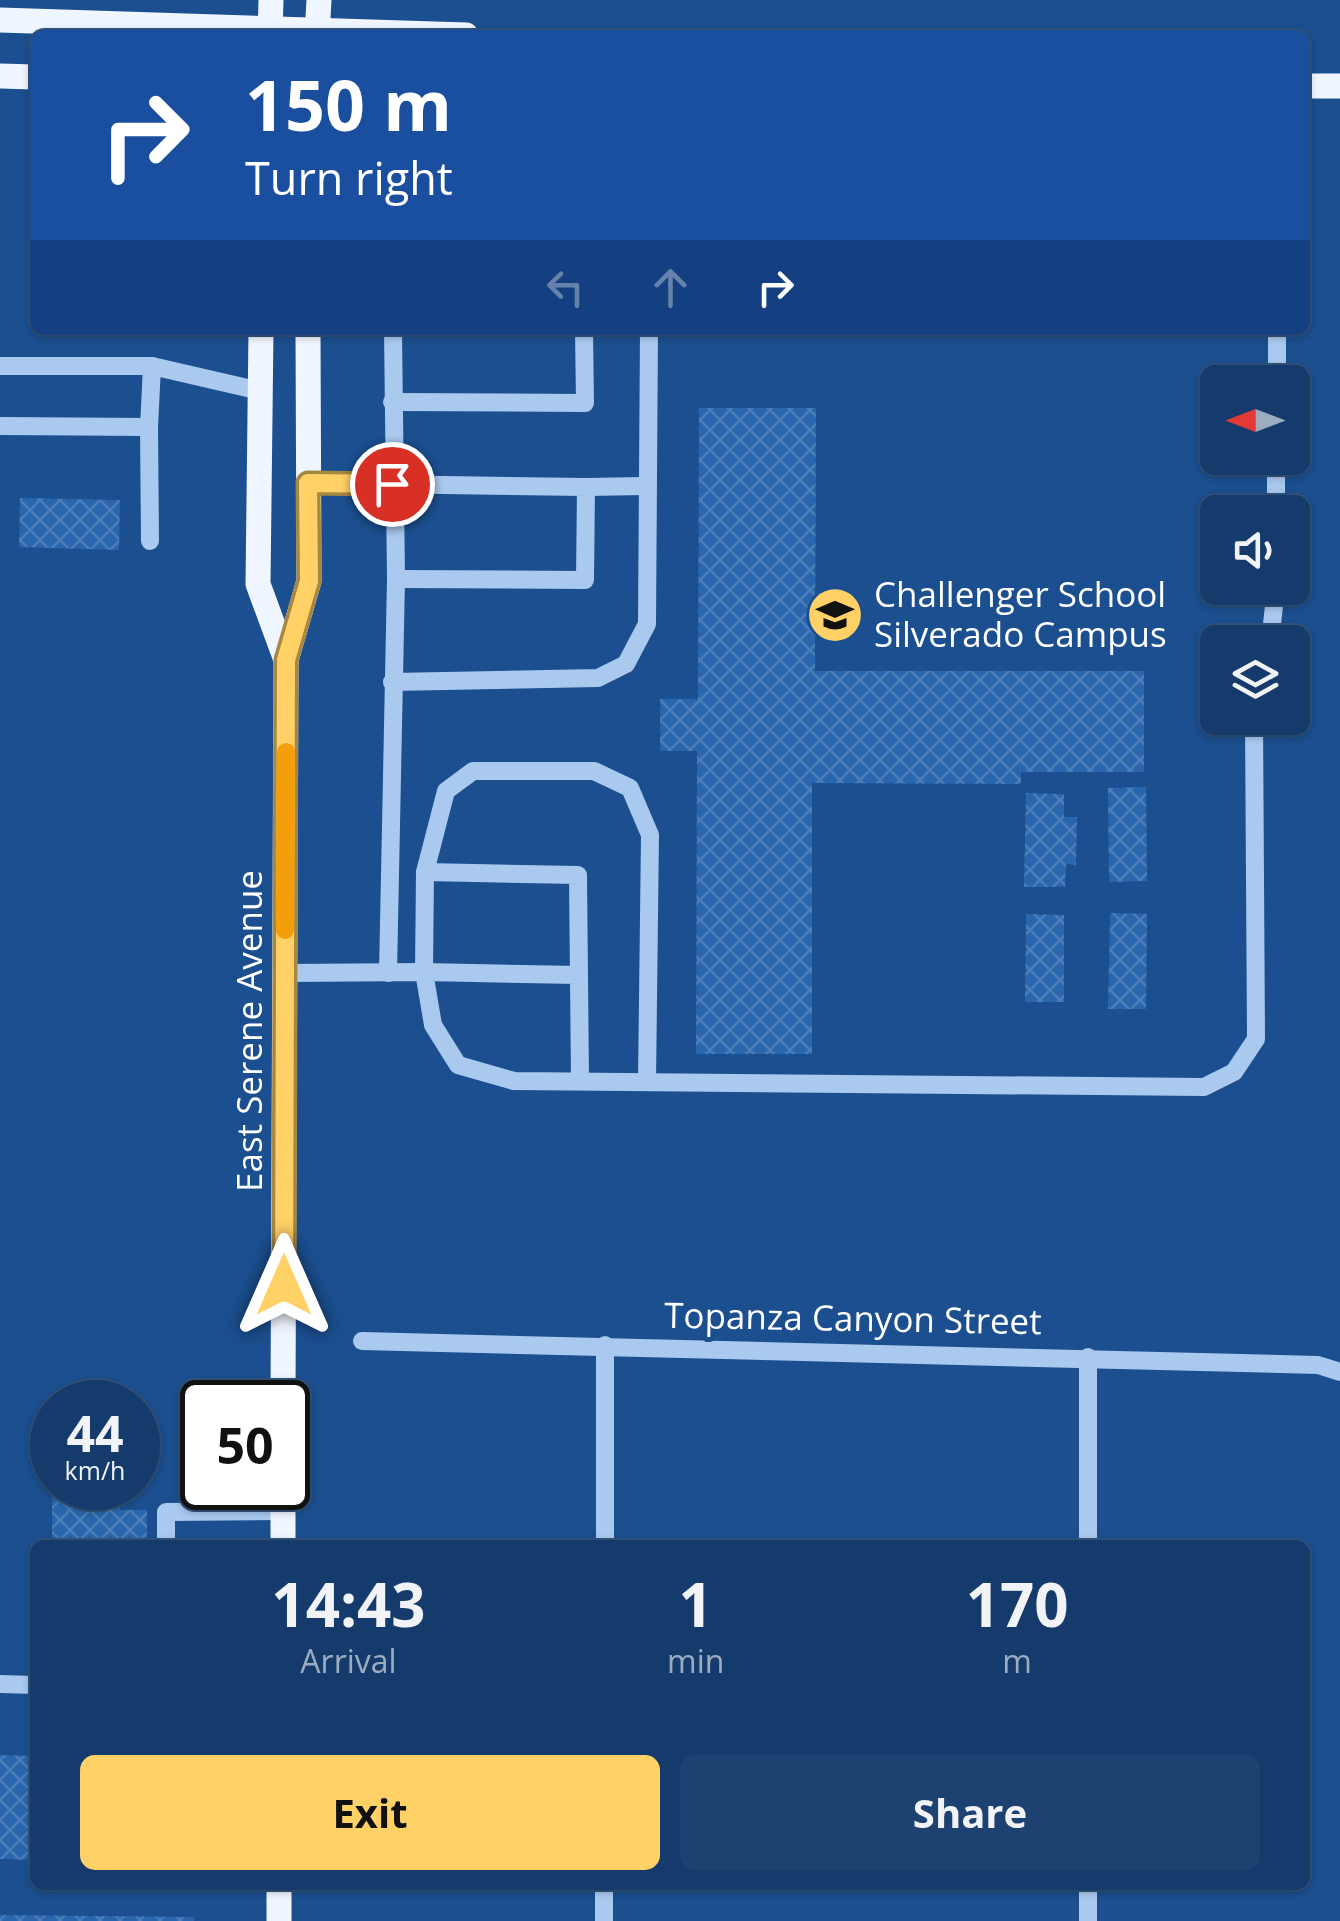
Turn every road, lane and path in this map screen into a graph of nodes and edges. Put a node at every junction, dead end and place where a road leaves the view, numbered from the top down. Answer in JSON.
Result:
{"nodes":[{"id":1,"x":271,"y":0,"type":"edge"},
{"id":2,"x":320,"y":0,"type":"edge"},
{"id":3,"x":0,"y":20,"type":"edge"},
{"id":4,"x":225,"y":30,"type":"edge"},
{"id":5,"x":270,"y":30,"type":"edge"},
{"id":6,"x":317,"y":30,"type":"edge"},
{"id":7,"x":0,"y":76,"type":"edge"},
{"id":8,"x":30,"y":77,"type":"edge"},
{"id":9,"x":1310,"y":86,"type":"edge"},
{"id":10,"x":1340,"y":86,"type":"edge"},
{"id":11,"x":261,"y":335,"type":"edge"},
{"id":12,"x":308,"y":335,"type":"edge"},
{"id":13,"x":393,"y":335,"type":"edge"},
{"id":14,"x":584,"y":335,"type":"edge"},
{"id":15,"x":649,"y":335,"type":"edge"},
{"id":16,"x":1277,"y":335,"type":"edge"},
{"id":17,"x":1277,"y":365,"type":"edge"},
{"id":18,"x":0,"y":366,"type":"edge"},
{"id":19,"x":152,"y":366,"type":"junction"},
{"id":20,"x":260,"y":391,"type":"junction"},
{"id":21,"x":392,"y":402,"type":"junction"},
{"id":22,"x":0,"y":426,"type":"edge"},
{"id":23,"x":148,"y":427,"type":"junction"},
{"id":24,"x":308,"y":483,"type":"junction"},
{"id":25,"x":392,"y":484,"type":"junction"},
{"id":26,"x":646,"y":486,"type":"junction"},
{"id":27,"x":586,"y":487,"type":"junction"},
{"id":28,"x":150,"y":541,"type":"dead end"},
{"id":29,"x":396,"y":579,"type":"junction"},
{"id":30,"x":286,"y":660,"type":"junction"},
{"id":31,"x":392,"y":682,"type":"junction"},
{"id":32,"x":1254,"y":735,"type":"edge"},
{"id":33,"x":425,"y":872,"type":"junction"},
{"id":34,"x":424,"y":972,"type":"junction"},
{"id":35,"x":285,"y":973,"type":"junction"},
{"id":36,"x":388,"y":973,"type":"junction"},
{"id":37,"x":578,"y":974,"type":"junction"},
{"id":38,"x":580,"y":1081,"type":"junction"},
{"id":39,"x":648,"y":1082,"type":"junction"},
{"id":40,"x":362,"y":1340,"type":"dead end"},
{"id":41,"x":605,"y":1345,"type":"junction"},
{"id":42,"x":1088,"y":1357,"type":"junction"},
{"id":43,"x":1340,"y":1372,"type":"edge"},
{"id":44,"x":283,"y":1380,"type":"edge"},
{"id":45,"x":184,"y":1510,"type":"edge"},
{"id":46,"x":283,"y":1510,"type":"edge"},
{"id":47,"x":166,"y":1540,"type":"edge"},
{"id":48,"x":282,"y":1540,"type":"edge"},
{"id":49,"x":604,"y":1540,"type":"edge"},
{"id":50,"x":1088,"y":1540,"type":"edge"},
{"id":51,"x":0,"y":1684,"type":"edge"},
{"id":52,"x":30,"y":1685,"type":"edge"},
{"id":53,"x":279,"y":1890,"type":"edge"},
{"id":54,"x":604,"y":1890,"type":"edge"},
{"id":55,"x":1088,"y":1890,"type":"edge"},
{"id":56,"x":279,"y":1921,"type":"edge"},
{"id":57,"x":604,"y":1921,"type":"edge"},
{"id":58,"x":1088,"y":1921,"type":"edge"}],
"edges":[{"from":1,"to":5,"type":"main road"},
{"from":2,"to":6,"type":"main road"},
{"from":3,"to":4,"type":"main road"},
{"from":7,"to":8,"type":"main road"},
{"from":9,"to":10,"type":"main road"},
{"from":11,"to":20,"type":"main road","name":"East Serene Avenue"},
{"from":12,"to":24,"type":"main road","name":"East Serene Avenue"},
{"from":13,"to":21,"type":"street"},
{"from":14,"to":21,"type":"street"},
{"from":15,"to":26,"type":"street"},
{"from":16,"to":17,"type":"street"},
{"from":18,"to":19,"type":"street"},
{"from":19,"to":20,"type":"street"},
{"from":19,"to":23,"type":"street"},
{"from":20,"to":30,"type":"main road","name":"East Serene Avenue"},
{"from":21,"to":25,"type":"street"},
{"from":22,"to":23,"type":"street"},
{"from":23,"to":28,"type":"street"},
{"from":24,"to":25,"type":"street"},
{"from":24,"to":30,"type":"main road","name":"East Serene Avenue"},
{"from":25,"to":27,"type":"street"},
{"from":25,"to":29,"type":"street"},
{"from":26,"to":27,"type":"street"},
{"from":26,"to":31,"type":"street"},
{"from":27,"to":29,"type":"street"},
{"from":29,"to":31,"type":"street"},
{"from":30,"to":35,"type":"main road","name":"East Serene Avenue"},
{"from":31,"to":36,"type":"street"},
{"from":32,"to":39,"type":"street"},
{"from":33,"to":34,"type":"street"},
{"from":33,"to":37,"type":"street"},
{"from":33,"to":39,"type":"street"},
{"from":34,"to":36,"type":"street"},
{"from":34,"to":37,"type":"street"},
{"from":34,"to":38,"type":"street"},
{"from":35,"to":36,"type":"street"},
{"from":35,"to":44,"type":"main road","name":"East Serene Avenue"},
{"from":37,"to":38,"type":"street"},
{"from":38,"to":39,"type":"street"},
{"from":40,"to":41,"type":"street","name":"Topanza Canyon Street"},
{"from":41,"to":42,"type":"street","name":"Topanza Canyon Street"},
{"from":41,"to":49,"type":"street"},
{"from":42,"to":43,"type":"street","name":"Topanza Canyon Street"},
{"from":42,"to":50,"type":"street"},
{"from":45,"to":47,"type":"street"},
{"from":46,"to":48,"type":"main road"},
{"from":51,"to":52,"type":"street"},
{"from":53,"to":56,"type":"main road"},
{"from":54,"to":57,"type":"street"},
{"from":55,"to":58,"type":"street"}]}
